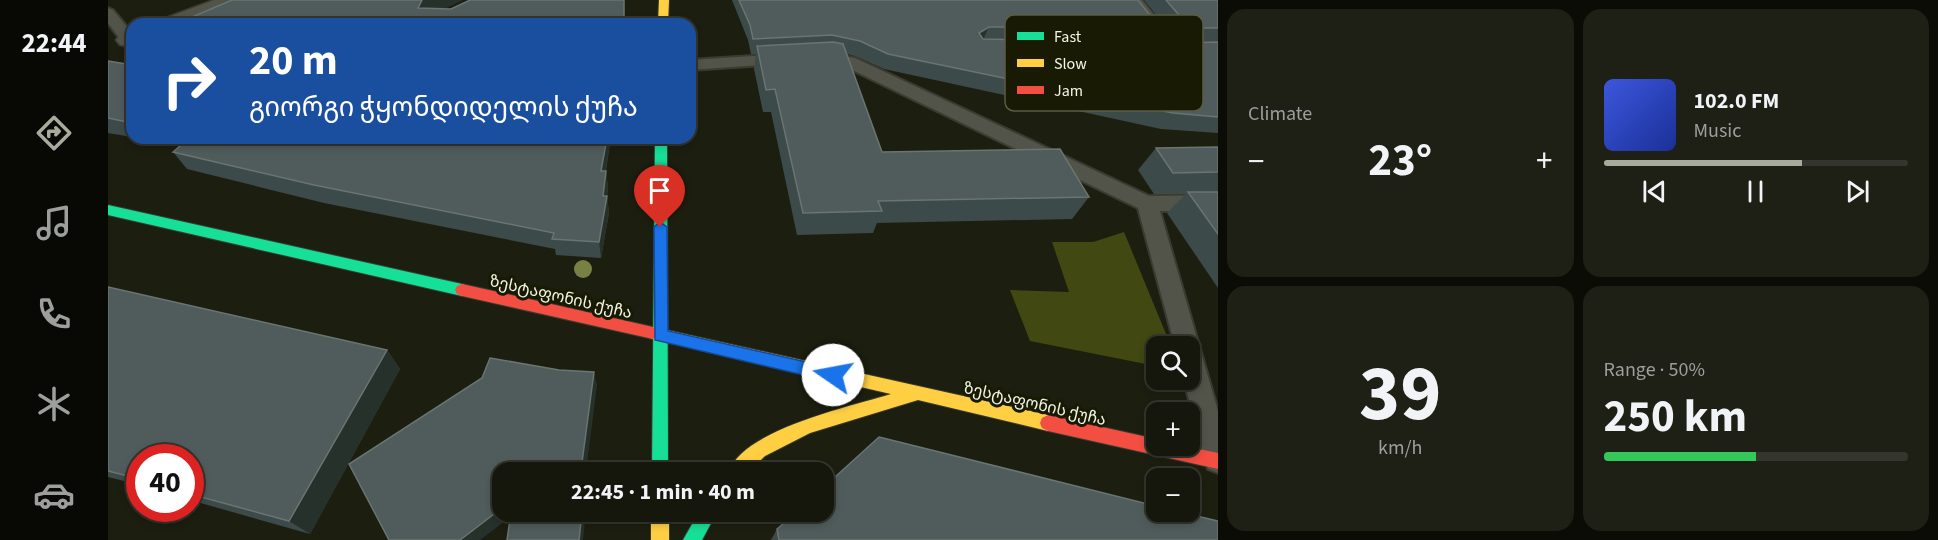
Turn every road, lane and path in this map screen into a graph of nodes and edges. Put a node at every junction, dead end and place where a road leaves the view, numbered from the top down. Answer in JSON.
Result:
{"nodes":[{"id":1,"x":234,"y":0,"type":"edge"},
{"id":2,"x":664,"y":0,"type":"edge"},
{"id":3,"x":1130,"y":0,"type":"edge"},
{"id":4,"x":108,"y":13,"type":"edge"},
{"id":5,"x":1145,"y":15,"type":"edge"},
{"id":6,"x":187,"y":18,"type":"edge"},
{"id":7,"x":663,"y":18,"type":"edge"},
{"id":8,"x":126,"y":35,"type":"edge"},
{"id":9,"x":696,"y":65,"type":"edge"},
{"id":10,"x":661,"y":144,"type":"edge"},
{"id":11,"x":1218,"y":203,"type":"edge"},
{"id":12,"x":1147,"y":204,"type":"junction"},
{"id":13,"x":108,"y":210,"type":"edge"},
{"id":14,"x":660,"y":335,"type":"junction"},
{"id":15,"x":1184,"y":336,"type":"edge"},
{"id":16,"x":1199,"y":390,"type":"edge"},
{"id":17,"x":918,"y":393,"type":"junction"},
{"id":18,"x":1218,"y":460,"type":"edge"},
{"id":19,"x":660,"y":462,"type":"edge"},
{"id":20,"x":747,"y":462,"type":"edge"},
{"id":21,"x":660,"y":522,"type":"edge"},
{"id":22,"x":702,"y":522,"type":"edge"},
{"id":23,"x":660,"y":540,"type":"edge"},
{"id":24,"x":692,"y":540,"type":"edge"}],
"edges":[{"from":1,"to":6,"type":"street"},
{"from":2,"to":7,"type":"street"},
{"from":3,"to":5,"type":"street"},
{"from":4,"to":8,"type":"lane"},
{"from":9,"to":12,"type":"lane"},
{"from":10,"to":14,"type":"street"},
{"from":11,"to":12,"type":"lane"},
{"from":12,"to":15,"type":"lane"},
{"from":13,"to":14,"type":"street","name":"ზესტაფონის ქუჩა"},
{"from":14,"to":17,"type":"street","name":"ზესტაფონის ქუჩა"},
{"from":14,"to":19,"type":"street"},
{"from":16,"to":18,"type":"lane"},
{"from":17,"to":18,"type":"street","name":"ზესტაფონის ქუჩა"},
{"from":17,"to":20,"type":"street"},
{"from":21,"to":23,"type":"street"},
{"from":22,"to":24,"type":"street"}]}
